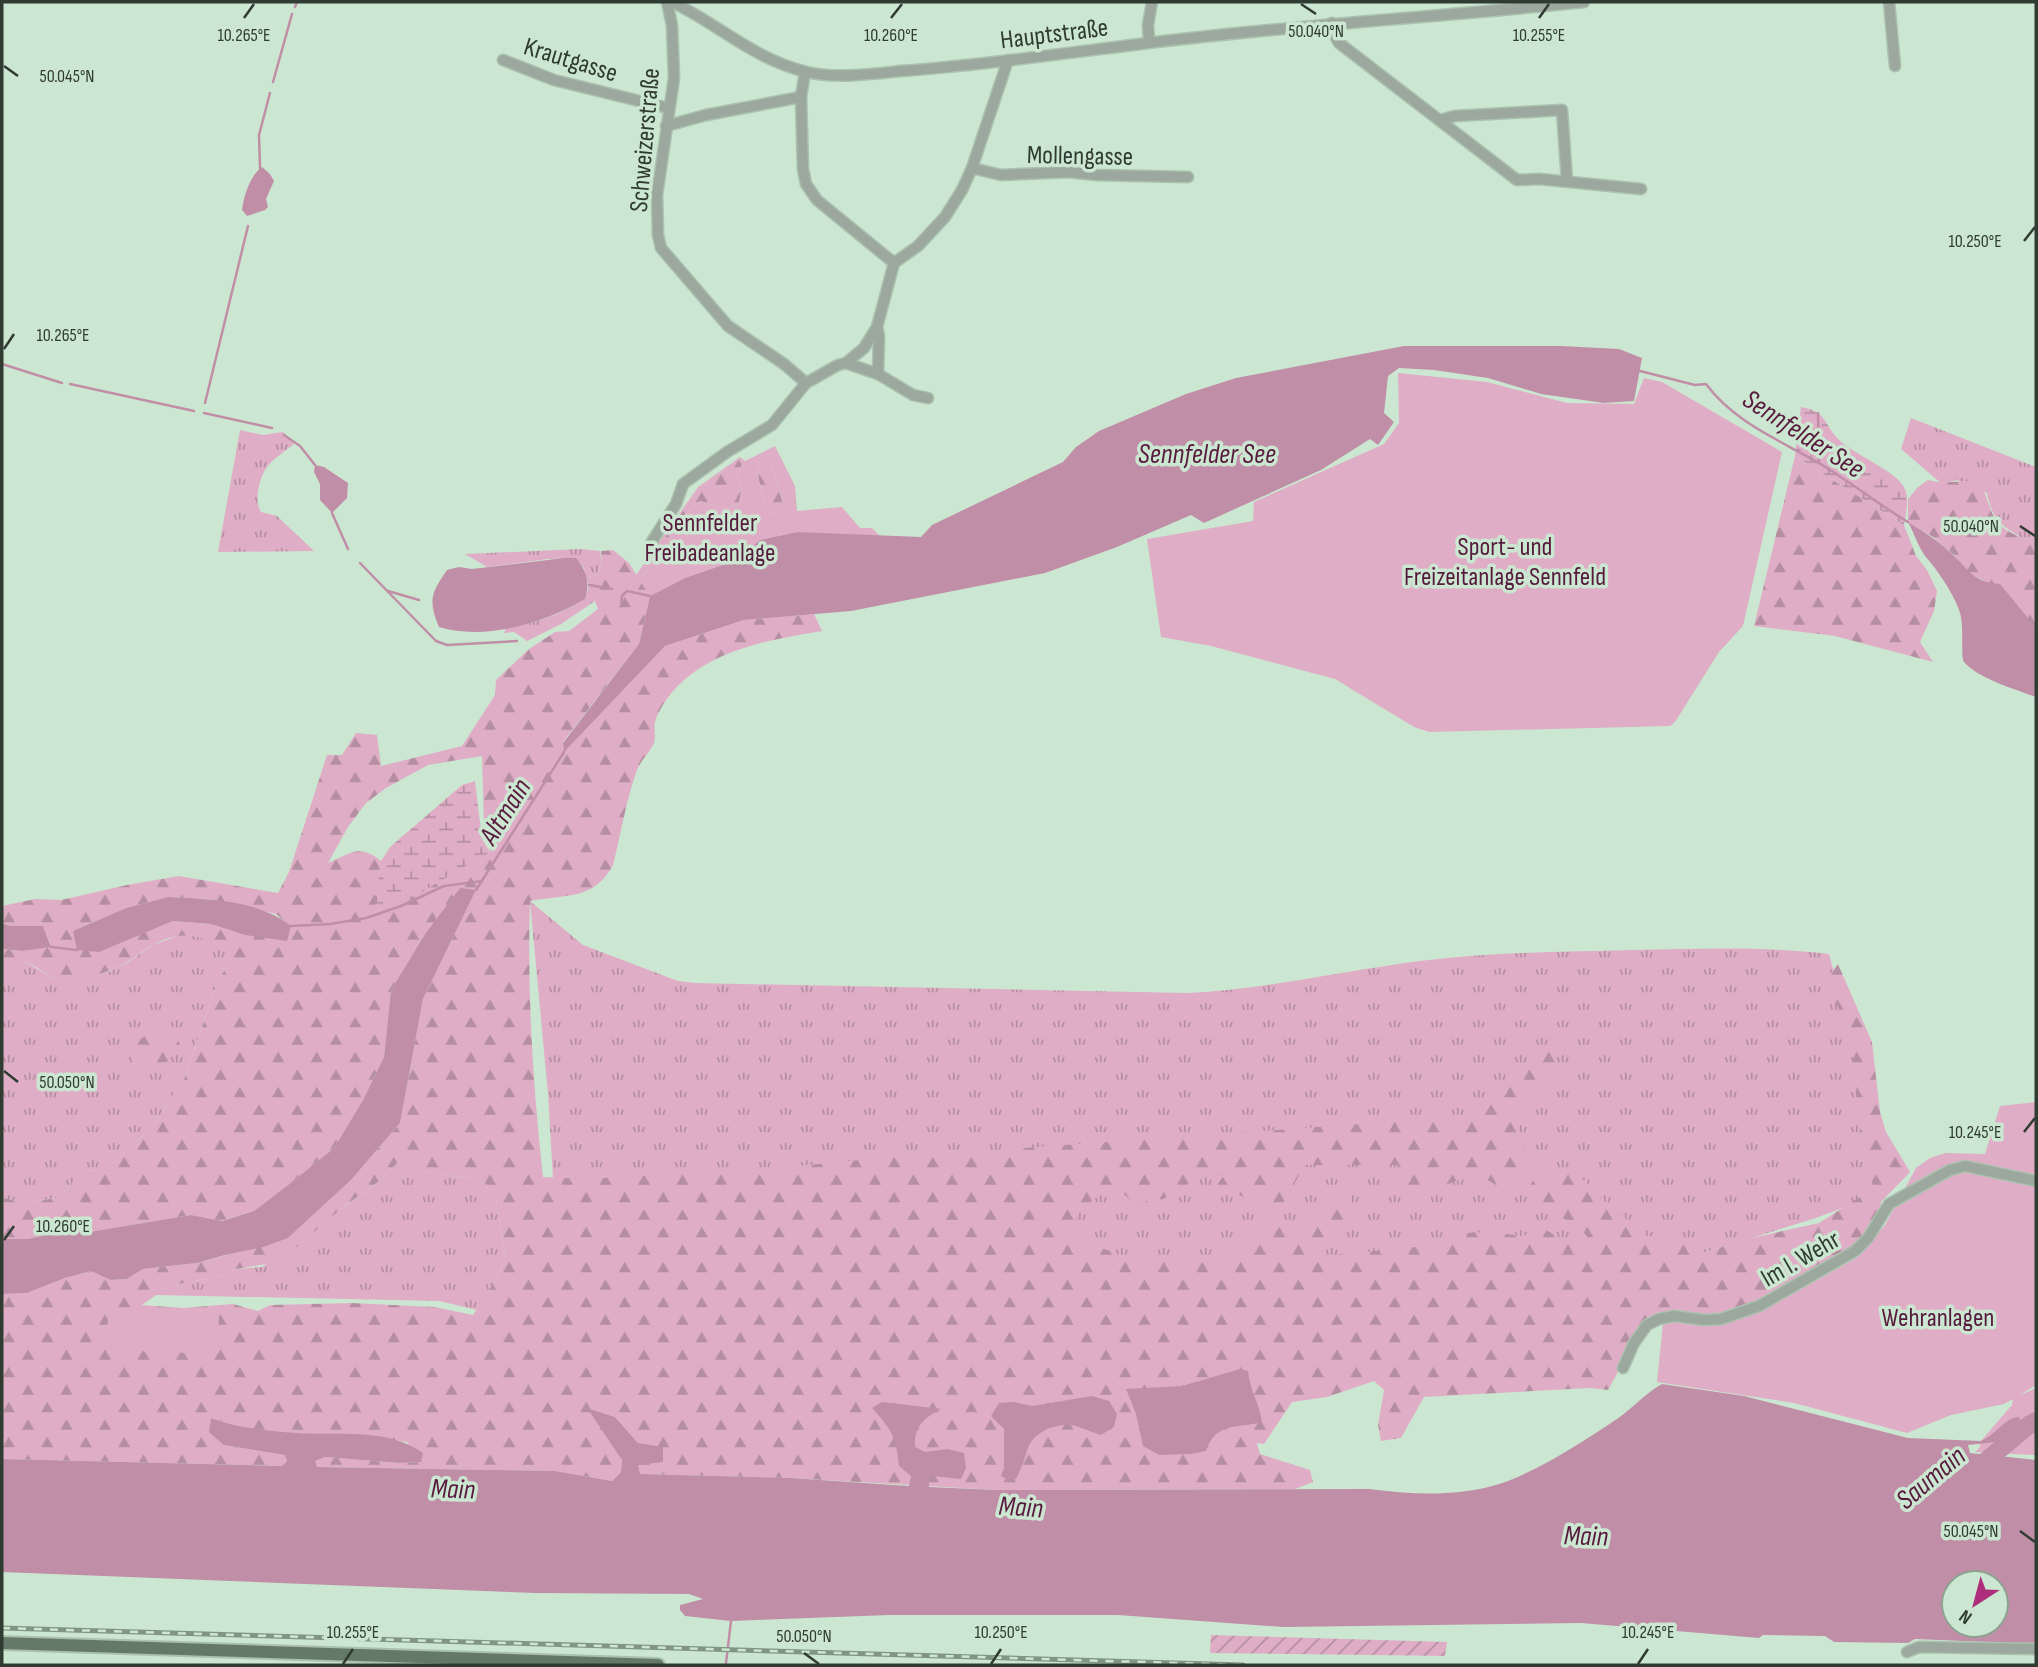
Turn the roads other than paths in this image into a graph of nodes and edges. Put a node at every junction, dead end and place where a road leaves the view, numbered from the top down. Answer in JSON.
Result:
{"nodes":[{"id":1,"x":669,"y":2,"type":"edge"},
{"id":2,"x":1152,"y":2,"type":"edge"},
{"id":3,"x":1584,"y":2,"type":"edge"},
{"id":4,"x":1889,"y":2,"type":"edge"},
{"id":5,"x":1561,"y":3,"type":"edge"},
{"id":6,"x":1332,"y":23,"type":"junction"},
{"id":7,"x":1149,"y":43,"type":"junction"},
{"id":8,"x":503,"y":60,"type":"dead end"},
{"id":9,"x":1008,"y":60,"type":"junction"},
{"id":10,"x":1895,"y":66,"type":"dead end"},
{"id":11,"x":805,"y":72,"type":"junction"},
{"id":12,"x":800,"y":97,"type":"junction"},
{"id":13,"x":668,"y":108,"type":"junction"},
{"id":14,"x":1440,"y":120,"type":"junction"},
{"id":15,"x":666,"y":126,"type":"junction"},
{"id":16,"x":972,"y":168,"type":"junction"},
{"id":17,"x":1188,"y":177,"type":"dead end"},
{"id":18,"x":1567,"y":181,"type":"junction"},
{"id":19,"x":1641,"y":189,"type":"dead end"},
{"id":20,"x":894,"y":263,"type":"junction"},
{"id":21,"x":877,"y":327,"type":"junction"},
{"id":22,"x":846,"y":363,"type":"junction"},
{"id":23,"x":877,"y":374,"type":"junction"},
{"id":24,"x":806,"y":383,"type":"junction"},
{"id":25,"x":928,"y":398,"type":"dead end"},
{"id":26,"x":650,"y":543,"type":"dead end"},
{"id":27,"x":2036,"y":1181,"type":"edge"},
{"id":28,"x":1623,"y":1368,"type":"dead end"},
{"id":29,"x":2,"y":1643,"type":"edge"},
{"id":30,"x":2036,"y":1649,"type":"edge"},
{"id":31,"x":1907,"y":1652,"type":"dead end"},
{"id":32,"x":637,"y":1664,"type":"edge"},
{"id":33,"x":658,"y":1665,"type":"edge"}],
"edges":[{"from":1,"to":11,"type":"street","name":"Hauptstraße"},
{"from":1,"to":13,"type":"street","name":"Schweizerstraße"},
{"from":2,"to":7,"type":"street"},
{"from":3,"to":5,"type":"street","name":"Hauptstraße"},
{"from":4,"to":10,"type":"street"},
{"from":5,"to":6,"type":"street","name":"Hauptstraße"},
{"from":6,"to":7,"type":"street","name":"Hauptstraße"},
{"from":6,"to":14,"type":"street"},
{"from":7,"to":9,"type":"street","name":"Hauptstraße"},
{"from":8,"to":13,"type":"street","name":"Krautgasse"},
{"from":9,"to":11,"type":"street","name":"Hauptstraße"},
{"from":9,"to":16,"type":"street"},
{"from":11,"to":12,"type":"street"},
{"from":12,"to":15,"type":"street"},
{"from":12,"to":20,"type":"street"},
{"from":13,"to":15,"type":"street","name":"Schweizerstraße"},
{"from":14,"to":18,"type":"street"},
{"from":14,"to":18,"type":"street"},
{"from":15,"to":24,"type":"street","name":"Schweizerstraße"},
{"from":16,"to":17,"type":"street","name":"Mollengasse"},
{"from":16,"to":20,"type":"street"},
{"from":18,"to":19,"type":"street"},
{"from":20,"to":21,"type":"street"},
{"from":21,"to":22,"type":"street"},
{"from":21,"to":23,"type":"street"},
{"from":22,"to":23,"type":"street"},
{"from":22,"to":24,"type":"street"},
{"from":23,"to":25,"type":"street"},
{"from":24,"to":26,"type":"street"},
{"from":27,"to":28,"type":"street","name":"Im I. Wehr"},
{"from":29,"to":32,"type":"main road"},
{"from":30,"to":31,"type":"street"},
{"from":32,"to":33,"type":"main road"}]}
